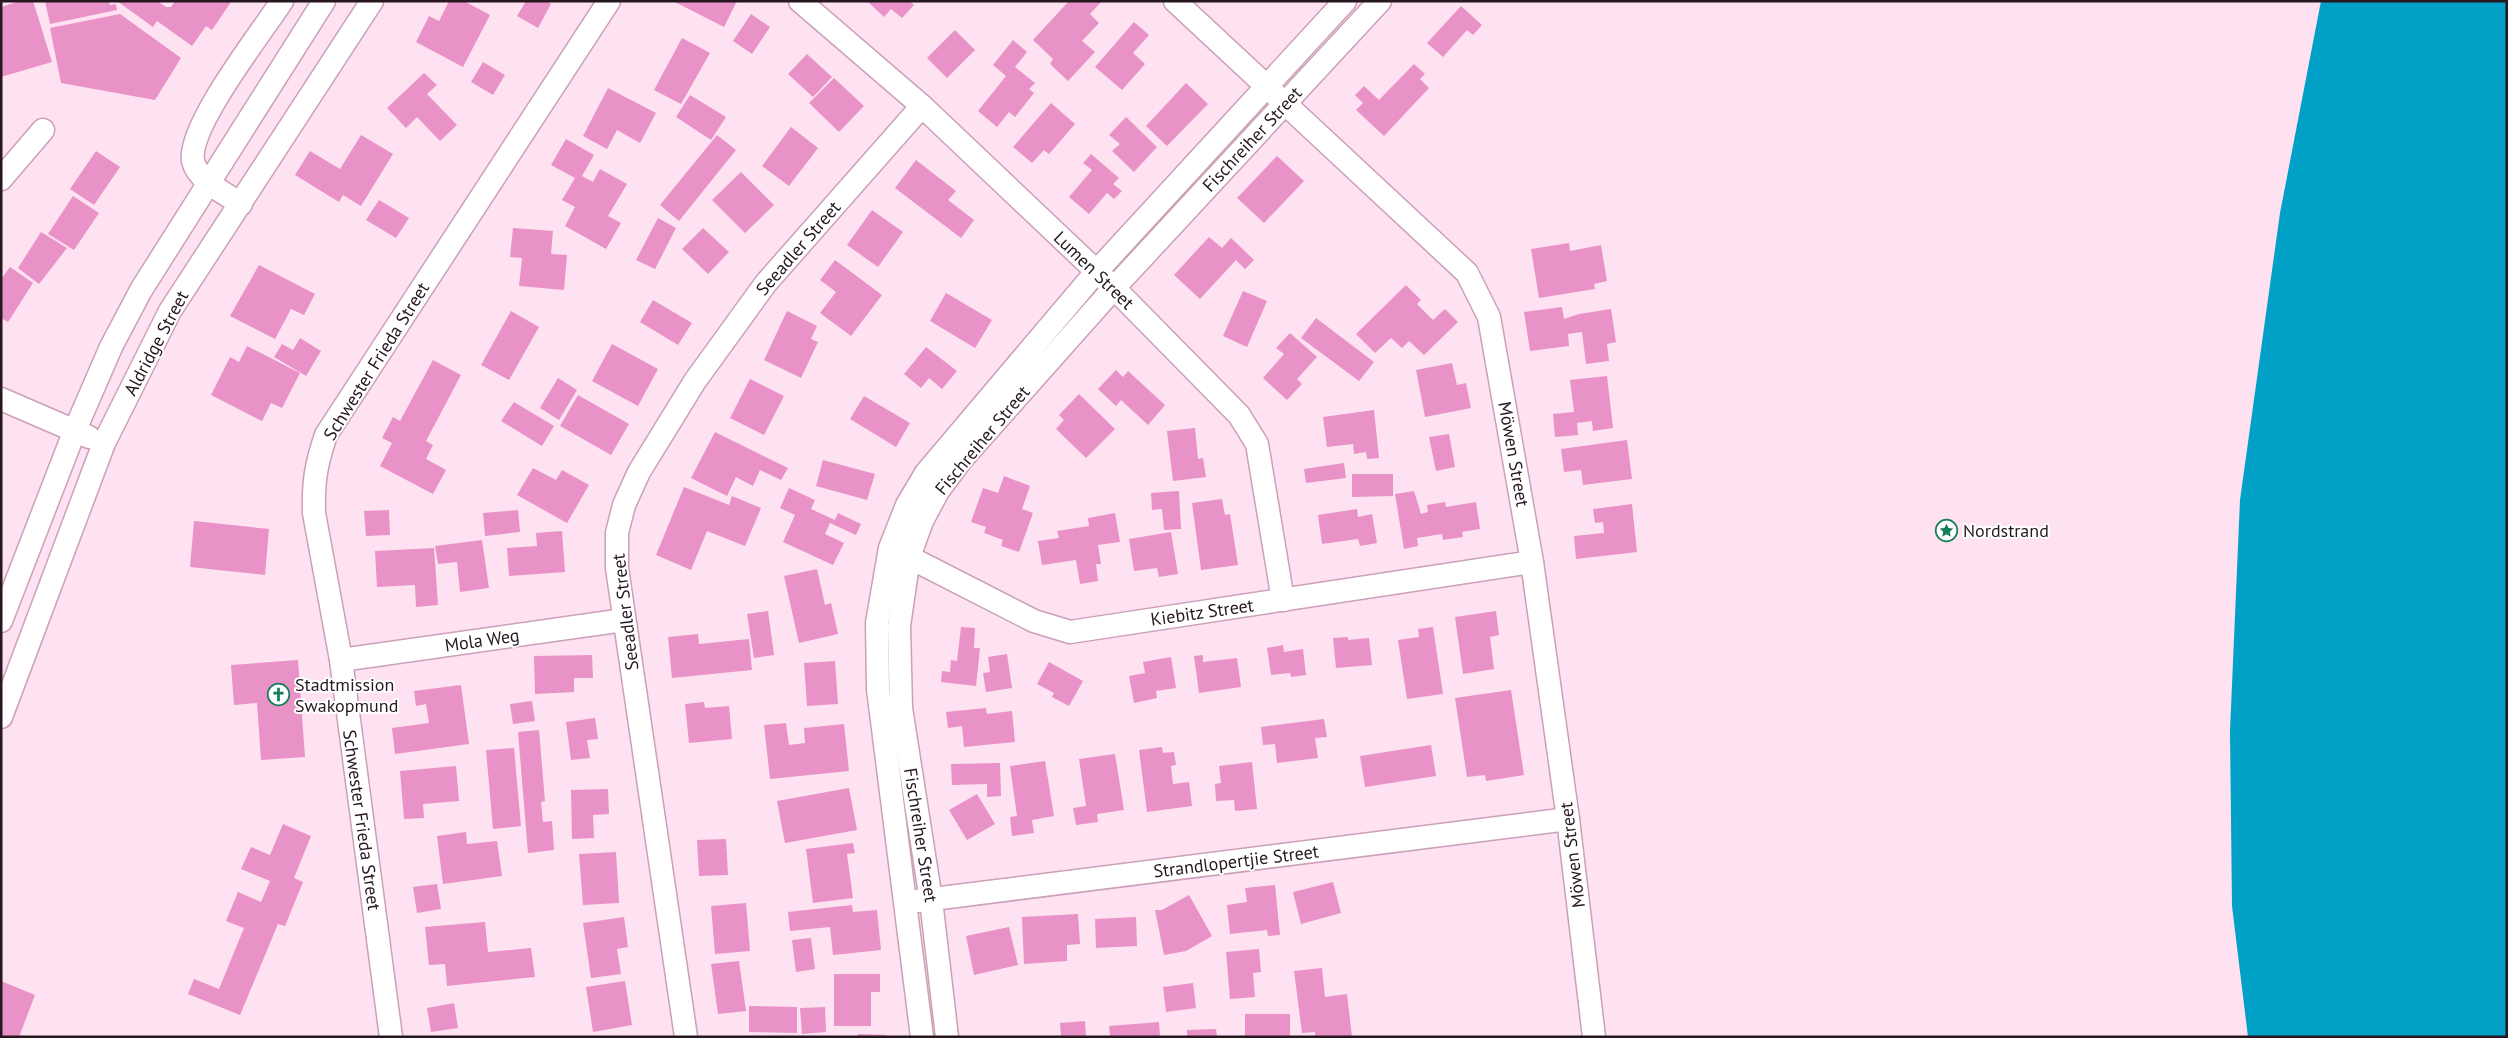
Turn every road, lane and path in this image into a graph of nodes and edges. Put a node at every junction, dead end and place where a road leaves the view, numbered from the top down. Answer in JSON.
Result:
{"nodes":[{"id":1,"x":282,"y":1,"type":"edge"},
{"id":2,"x":324,"y":1,"type":"edge"},
{"id":3,"x":372,"y":1,"type":"edge"},
{"id":4,"x":609,"y":1,"type":"edge"},
{"id":5,"x":800,"y":1,"type":"edge"},
{"id":6,"x":1175,"y":1,"type":"edge"},
{"id":7,"x":1345,"y":1,"type":"edge"},
{"id":8,"x":1380,"y":1,"type":"edge"},
{"id":9,"x":1266,"y":87,"type":"junction"},
{"id":10,"x":1284,"y":104,"type":"junction"},
{"id":11,"x":922,"y":106,"type":"junction"},
{"id":12,"x":43,"y":130,"type":"dead end"},
{"id":13,"x":1,"y":179,"type":"edge"},
{"id":14,"x":208,"y":184,"type":"junction"},
{"id":15,"x":240,"y":204,"type":"junction"},
{"id":16,"x":1096,"y":272,"type":"junction"},
{"id":17,"x":1114,"y":288,"type":"junction"},
{"id":18,"x":1,"y":399,"type":"edge"},
{"id":19,"x":75,"y":430,"type":"junction"},
{"id":20,"x":104,"y":443,"type":"junction"},
{"id":21,"x":900,"y":552,"type":"junction"},
{"id":22,"x":1532,"y":562,"type":"junction"},
{"id":23,"x":1283,"y":600,"type":"junction"},
{"id":24,"x":624,"y":620,"type":"junction"},
{"id":25,"x":1,"y":621,"type":"edge"},
{"id":26,"x":341,"y":660,"type":"junction"},
{"id":27,"x":1,"y":717,"type":"edge"},
{"id":28,"x":1568,"y":819,"type":"junction"},
{"id":29,"x":931,"y":900,"type":"junction"},
{"id":30,"x":905,"y":902,"type":"junction"},
{"id":31,"x":391,"y":1037,"type":"edge"},
{"id":32,"x":686,"y":1037,"type":"edge"},
{"id":33,"x":922,"y":1037,"type":"edge"},
{"id":34,"x":947,"y":1037,"type":"edge"},
{"id":35,"x":1594,"y":1037,"type":"edge"}],
"edges":[{"from":1,"to":14,"type":"street"},
{"from":2,"to":14,"type":"street","name":"Aldridge Street"},
{"from":3,"to":15,"type":"street","name":"Aldridge Street"},
{"from":4,"to":26,"type":"street","name":"Schwester Frieda Street"},
{"from":5,"to":11,"type":"street","name":"Lumen Street"},
{"from":6,"to":9,"type":"street","name":"Möwen Street"},
{"from":7,"to":9,"type":"street","name":"Fischreiher Street"},
{"from":8,"to":10,"type":"street","name":"Fischreiher Street"},
{"from":9,"to":10,"type":"street","name":"Möwen Street"},
{"from":9,"to":16,"type":"street","name":"Fischreiher Street"},
{"from":10,"to":17,"type":"street","name":"Fischreiher Street"},
{"from":10,"to":22,"type":"street","name":"Möwen Street"},
{"from":11,"to":16,"type":"street","name":"Lumen Street"},
{"from":11,"to":24,"type":"street","name":"Seeadler Street"},
{"from":12,"to":13,"type":"street"},
{"from":14,"to":15,"type":"street"},
{"from":14,"to":19,"type":"street","name":"Aldridge Street"},
{"from":15,"to":20,"type":"street","name":"Aldridge Street"},
{"from":16,"to":17,"type":"street","name":"Lumen Street"},
{"from":16,"to":21,"type":"street","name":"Fischreiher Street"},
{"from":17,"to":21,"type":"street","name":"Fischreiher Street"},
{"from":17,"to":23,"type":"street","name":"Lumen Street"},
{"from":18,"to":19,"type":"street"},
{"from":19,"to":20,"type":"street"},
{"from":19,"to":25,"type":"street","name":"Aldridge Street"},
{"from":20,"to":27,"type":"street","name":"Aldridge Street"},
{"from":21,"to":23,"type":"street","name":"Kiebitz Street"},
{"from":21,"to":29,"type":"street","name":"Fischreiher Street"},
{"from":21,"to":30,"type":"street","name":"Fischreiher Street"},
{"from":22,"to":23,"type":"street","name":"Kiebitz Street"},
{"from":22,"to":28,"type":"street","name":"Möwen Street"},
{"from":24,"to":26,"type":"street","name":"Mola Weg"},
{"from":24,"to":32,"type":"street","name":"Seeadler Street"},
{"from":26,"to":31,"type":"street","name":"Schwester Frieda Street"},
{"from":28,"to":29,"type":"street","name":"Strandlopertjie Street"},
{"from":28,"to":35,"type":"street","name":"Möwen Street"},
{"from":29,"to":30,"type":"street","name":"Strandlopertjie Street"},
{"from":29,"to":34,"type":"street","name":"Fischreiher Street"},
{"from":30,"to":33,"type":"street","name":"Fischreiher Street"}]}
